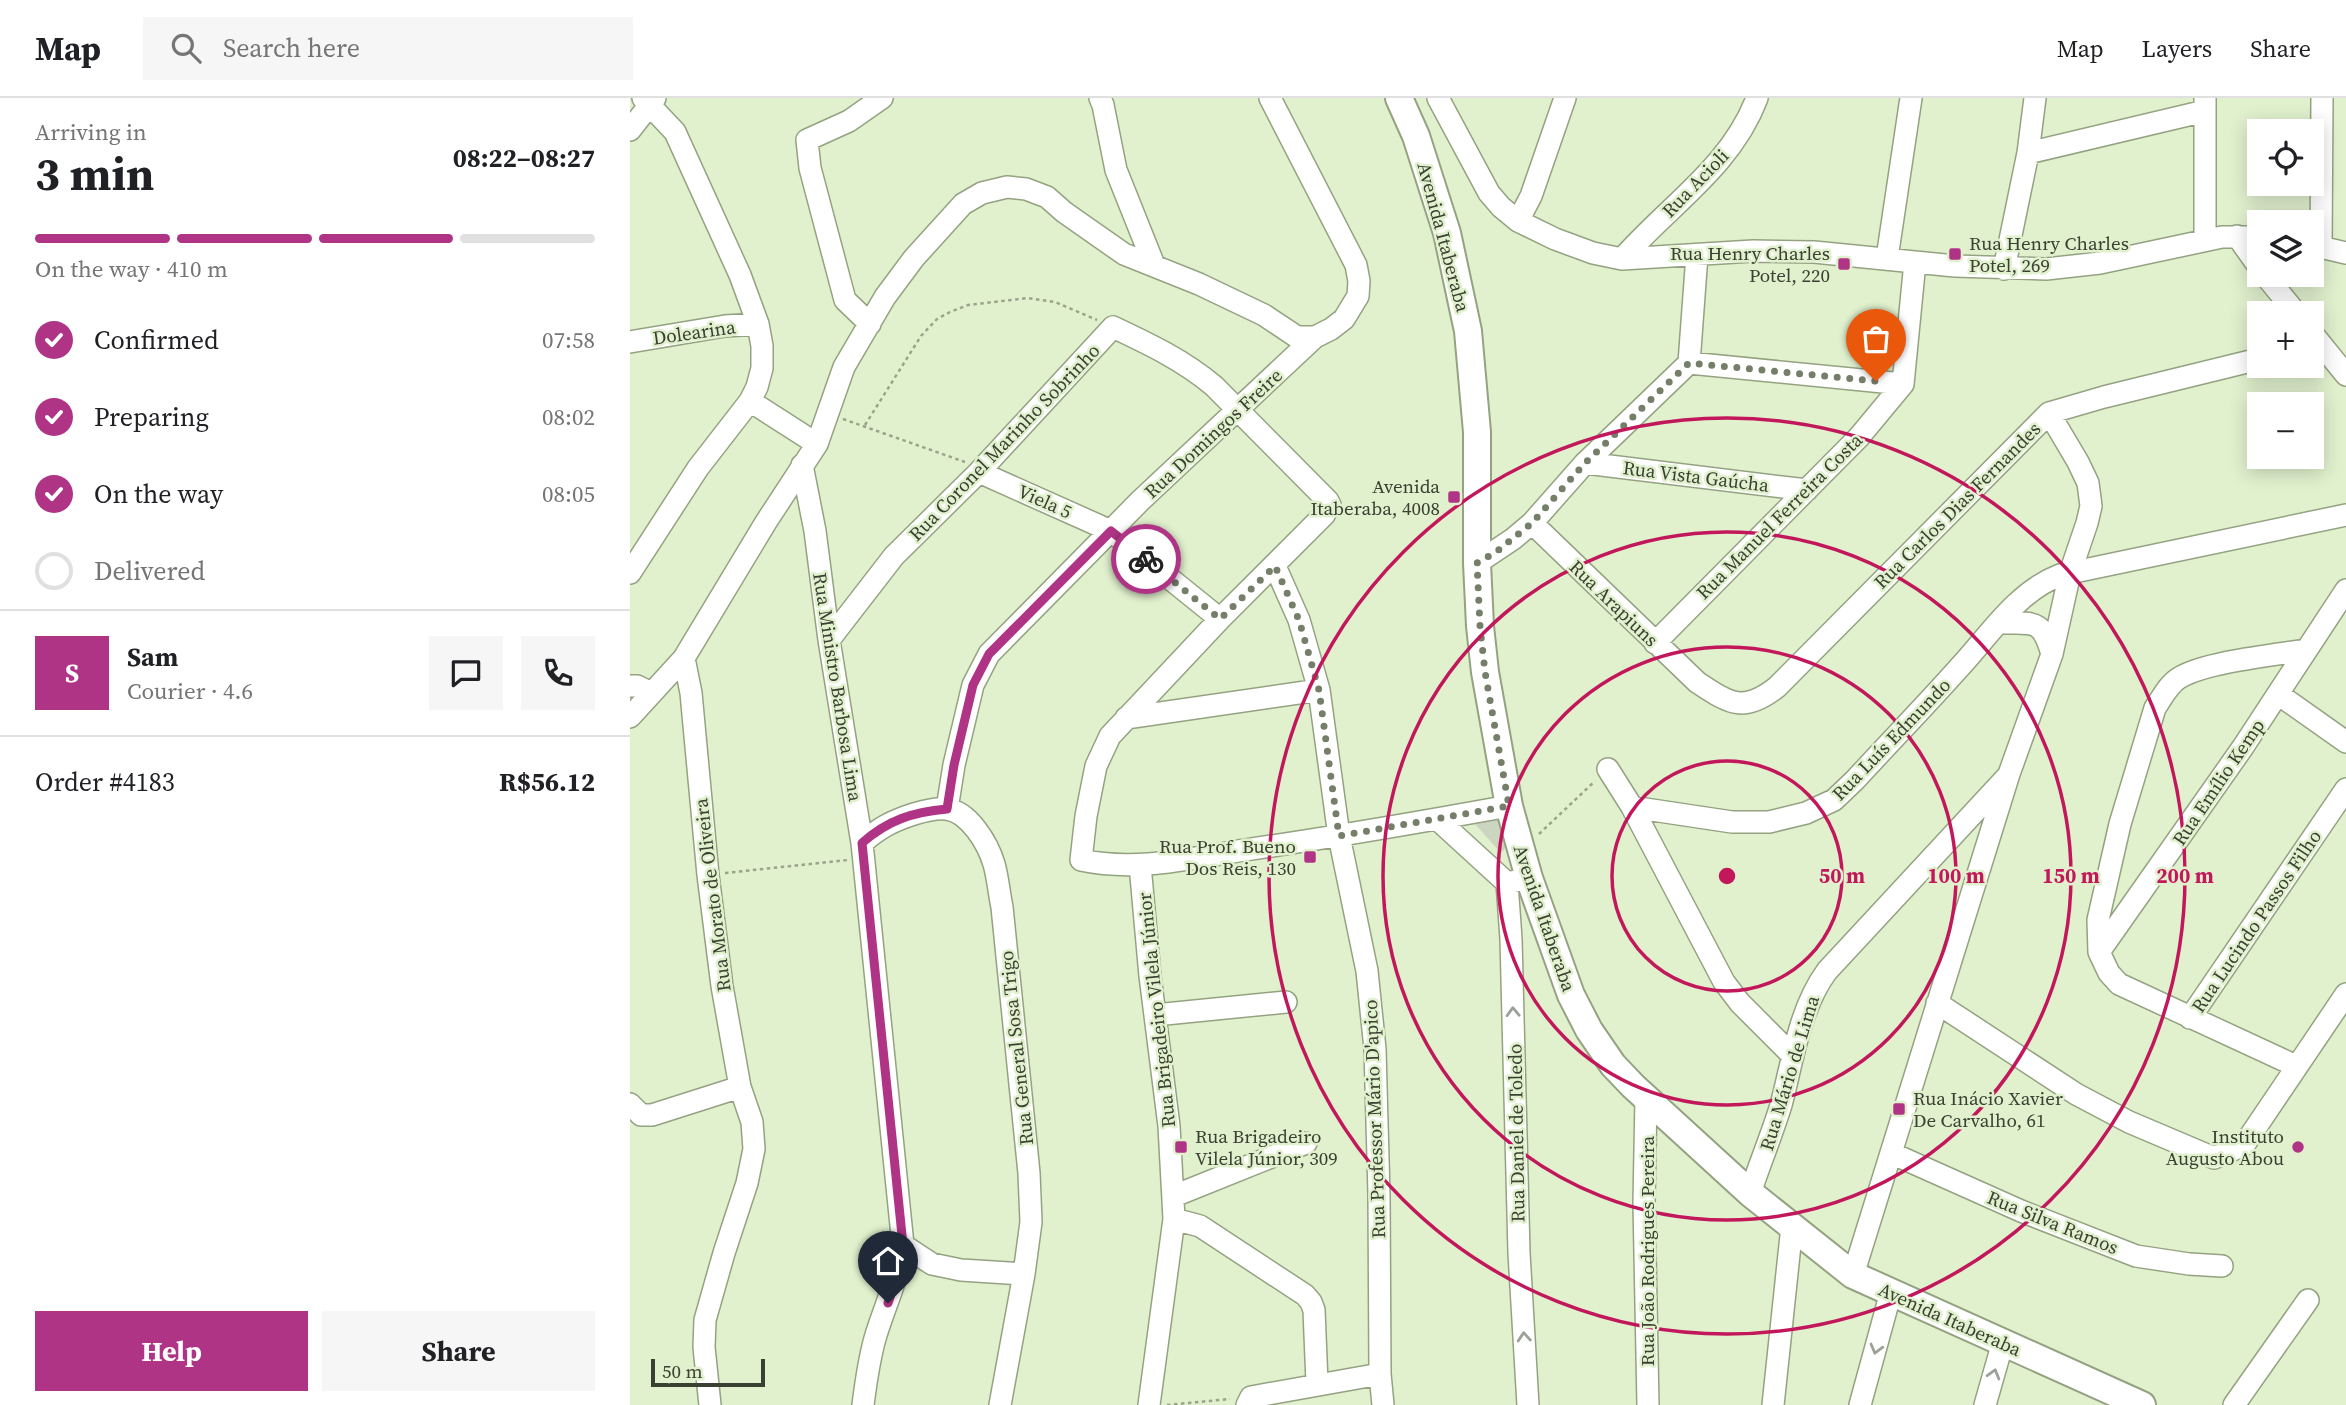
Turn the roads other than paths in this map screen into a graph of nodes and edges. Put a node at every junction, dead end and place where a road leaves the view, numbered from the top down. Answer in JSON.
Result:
{"nodes":[{"id":1,"x":882,"y":98,"type":"edge"},
{"id":2,"x":1100,"y":98,"type":"edge"},
{"id":3,"x":1399,"y":98,"type":"edge"},
{"id":4,"x":1419,"y":98,"type":"edge"},
{"id":5,"x":1430,"y":98,"type":"edge"},
{"id":6,"x":1438,"y":98,"type":"edge"},
{"id":7,"x":1565,"y":98,"type":"edge"},
{"id":8,"x":1757,"y":98,"type":"edge"},
{"id":9,"x":1911,"y":98,"type":"edge"},
{"id":10,"x":2035,"y":98,"type":"edge"},
{"id":11,"x":2322,"y":98,"type":"edge"},
{"id":12,"x":649,"y":100,"type":"edge"},
{"id":13,"x":1278,"y":101,"type":"edge"},
{"id":14,"x":2205,"y":105,"type":"edge"},
{"id":15,"x":1447,"y":117,"type":"junction"},
{"id":16,"x":630,"y":130,"type":"edge"},
{"id":17,"x":1416,"y":136,"type":"junction"},
{"id":18,"x":2028,"y":153,"type":"junction"},
{"id":19,"x":2317,"y":210,"type":"edge"},
{"id":20,"x":1518,"y":221,"type":"junction"},
{"id":21,"x":2237,"y":236,"type":"junction"},
{"id":22,"x":2247,"y":236,"type":"edge"},
{"id":23,"x":2204,"y":240,"type":"junction"},
{"id":24,"x":2324,"y":248,"type":"edge"},
{"id":25,"x":2247,"y":250,"type":"edge"},
{"id":26,"x":2346,"y":253,"type":"edge"},
{"id":27,"x":1697,"y":255,"type":"junction"},
{"id":28,"x":1887,"y":258,"type":"junction"},
{"id":29,"x":1622,"y":259,"type":"junction"},
{"id":30,"x":1915,"y":262,"type":"junction"},
{"id":31,"x":1154,"y":265,"type":"junction"},
{"id":32,"x":2004,"y":269,"type":"junction"},
{"id":33,"x":2275,"y":287,"type":"edge"},
{"id":34,"x":2286,"y":301,"type":"edge"},
{"id":35,"x":758,"y":324,"type":"junction"},
{"id":36,"x":870,"y":324,"type":"junction"},
{"id":37,"x":1315,"y":337,"type":"junction"},
{"id":38,"x":630,"y":342,"type":"edge"},
{"id":39,"x":2324,"y":352,"type":"edge"},
{"id":40,"x":2247,"y":362,"type":"edge"},
{"id":41,"x":1689,"y":363,"type":"junction"},
{"id":42,"x":2346,"y":376,"type":"edge"},
{"id":43,"x":1903,"y":384,"type":"junction"},
{"id":44,"x":750,"y":401,"type":"junction"},
{"id":45,"x":1237,"y":408,"type":"junction"},
{"id":46,"x":2049,"y":413,"type":"junction"},
{"id":47,"x":817,"y":444,"type":"junction"},
{"id":48,"x":1585,"y":463,"type":"junction"},
{"id":49,"x":802,"y":465,"type":"junction"},
{"id":50,"x":980,"y":470,"type":"junction"},
{"id":51,"x":1807,"y":490,"type":"junction"},
{"id":52,"x":2346,"y":515,"type":"edge"},
{"id":53,"x":1532,"y":523,"type":"junction"},
{"id":54,"x":1111,"y":531,"type":"junction"},
{"id":55,"x":1477,"y":563,"type":"junction"},
{"id":56,"x":1275,"y":566,"type":"junction"},
{"id":57,"x":630,"y":573,"type":"edge"},
{"id":58,"x":2070,"y":573,"type":"junction"},
{"id":59,"x":2346,"y":590,"type":"edge"},
{"id":60,"x":1220,"y":619,"type":"junction"},
{"id":61,"x":1999,"y":623,"type":"junction"},
{"id":62,"x":829,"y":640,"type":"junction"},
{"id":63,"x":1655,"y":643,"type":"junction"},
{"id":64,"x":2306,"y":650,"type":"junction"},
{"id":65,"x":2052,"y":654,"type":"junction"},
{"id":66,"x":684,"y":658,"type":"junction"},
{"id":67,"x":1697,"y":682,"type":"joint"},
{"id":68,"x":630,"y":686,"type":"edge"},
{"id":69,"x":1319,"y":690,"type":"junction"},
{"id":70,"x":651,"y":693,"type":"junction"},
{"id":71,"x":2278,"y":694,"type":"junction"},
{"id":72,"x":630,"y":717,"type":"edge"},
{"id":73,"x":1126,"y":719,"type":"junction"},
{"id":74,"x":2346,"y":742,"type":"edge"},
{"id":75,"x":1608,"y":769,"type":"road end"},
{"id":76,"x":2009,"y":774,"type":"junction"},
{"id":77,"x":2346,"y":789,"type":"edge"},
{"id":78,"x":1509,"y":806,"type":"junction"},
{"id":79,"x":1632,"y":807,"type":"junction"},
{"id":80,"x":947,"y":809,"type":"junction"},
{"id":81,"x":1437,"y":819,"type":"junction"},
{"id":82,"x":1339,"y":836,"type":"junction"},
{"id":83,"x":863,"y":851,"type":"junction"},
{"id":84,"x":1140,"y":865,"type":"junction"},
{"id":85,"x":1518,"y":881,"type":"junction"},
{"id":86,"x":2099,"y":952,"type":"junction"},
{"id":87,"x":2346,"y":994,"type":"edge"},
{"id":88,"x":1286,"y":1002,"type":"dead end"},
{"id":89,"x":1937,"y":1003,"type":"junction"},
{"id":90,"x":1155,"y":1015,"type":"junction"},
{"id":91,"x":2190,"y":1018,"type":"junction"},
{"id":92,"x":1793,"y":1056,"type":"junction"},
{"id":93,"x":2296,"y":1066,"type":"junction"},
{"id":94,"x":740,"y":1087,"type":"junction"},
{"id":95,"x":1646,"y":1097,"type":"junction"},
{"id":96,"x":630,"y":1104,"type":"edge"},
{"id":97,"x":1306,"y":1143,"type":"dead end"},
{"id":98,"x":1891,"y":1153,"type":"junction"},
{"id":99,"x":1751,"y":1193,"type":"junction"},
{"id":100,"x":1174,"y":1196,"type":"junction"},
{"id":101,"x":1174,"y":1219,"type":"junction"},
{"id":102,"x":1792,"y":1226,"type":"junction"},
{"id":103,"x":903,"y":1245,"type":"junction"},
{"id":104,"x":2222,"y":1266,"type":"dead end"},
{"id":105,"x":1024,"y":1274,"type":"junction"},
{"id":106,"x":1853,"y":1275,"type":"junction"},
{"id":107,"x":1891,"y":1292,"type":"junction"},
{"id":108,"x":2308,"y":1300,"type":"dead end"},
{"id":109,"x":2003,"y":1342,"type":"junction"},
{"id":110,"x":1380,"y":1374,"type":"junction"},
{"id":111,"x":1317,"y":1383,"type":"junction"},
{"id":112,"x":2113,"y":1399,"type":"edge"},
{"id":113,"x":1249,"y":1401,"type":"edge"},
{"id":114,"x":710,"y":1405,"type":"edge"},
{"id":115,"x":863,"y":1405,"type":"edge"},
{"id":116,"x":1000,"y":1405,"type":"edge"},
{"id":117,"x":1149,"y":1405,"type":"edge"},
{"id":118,"x":1382,"y":1405,"type":"edge"},
{"id":119,"x":1528,"y":1405,"type":"edge"},
{"id":120,"x":1648,"y":1405,"type":"edge"},
{"id":121,"x":1773,"y":1405,"type":"edge"},
{"id":122,"x":1860,"y":1405,"type":"edge"},
{"id":123,"x":1985,"y":1405,"type":"edge"},
{"id":124,"x":2142,"y":1405,"type":"edge"},
{"id":125,"x":2234,"y":1405,"type":"edge"}],
"edges":[{"from":1,"to":36,"type":"street"},
{"from":2,"to":31,"type":"street"},
{"from":3,"to":17,"type":"main road","name":"Avenida Itaberaba"},
{"from":4,"to":17,"type":"main road","name":"Avenida Itaberaba"},
{"from":5,"to":15,"type":"street"},
{"from":6,"to":15,"type":"street"},
{"from":7,"to":20,"type":"street"},
{"from":8,"to":29,"type":"street","name":"Rua Acioli"},
{"from":9,"to":28,"type":"street"},
{"from":10,"to":18,"type":"street"},
{"from":11,"to":19,"type":"street"},
{"from":12,"to":16,"type":"street"},
{"from":12,"to":35,"type":"street"},
{"from":13,"to":37,"type":"street","name":"Rua Domingos Freire"},
{"from":14,"to":18,"type":"street"},
{"from":14,"to":23,"type":"street"},
{"from":15,"to":20,"type":"street"},
{"from":17,"to":55,"type":"main road","name":"Avenida Itaberaba"},
{"from":18,"to":32,"type":"street"},
{"from":20,"to":29,"type":"street"},
{"from":21,"to":22,"type":"street"},
{"from":21,"to":23,"type":"street"},
{"from":21,"to":25,"type":"street"},
{"from":23,"to":32,"type":"street"},
{"from":24,"to":26,"type":"street"},
{"from":27,"to":28,"type":"street"},
{"from":27,"to":29,"type":"street"},
{"from":27,"to":41,"type":"street"},
{"from":28,"to":30,"type":"street"},
{"from":30,"to":32,"type":"street"},
{"from":30,"to":43,"type":"street"},
{"from":31,"to":36,"type":"street"},
{"from":31,"to":37,"type":"street"},
{"from":33,"to":34,"type":"street"},
{"from":35,"to":38,"type":"street","name":"Dolearina"},
{"from":35,"to":44,"type":"street"},
{"from":36,"to":47,"type":"street"},
{"from":37,"to":45,"type":"street","name":"Rua Domingos Freire"},
{"from":39,"to":42,"type":"street"},
{"from":40,"to":46,"type":"street","name":"Rua Carlos Dias Fernandes"},
{"from":41,"to":43,"type":"street"},
{"from":41,"to":48,"type":"street"},
{"from":43,"to":51,"type":"street","name":"Rua Manuel Ferreira Costa"},
{"from":44,"to":47,"type":"street"},
{"from":44,"to":57,"type":"street"},
{"from":45,"to":50,"type":"street","name":"Rua Coronel Marinho Sobrinho"},
{"from":45,"to":54,"type":"street","name":"Rua Domingos Freire"},
{"from":45,"to":56,"type":"street","name":"Rua Coronel Marinho Sobrinho"},
{"from":46,"to":58,"type":"street"},
{"from":46,"to":67,"type":"street","name":"Rua Carlos Dias Fernandes"},
{"from":47,"to":49,"type":"street"},
{"from":48,"to":51,"type":"street","name":"Rua Vista Gaúcha"},
{"from":48,"to":53,"type":"street"},
{"from":49,"to":62,"type":"street","name":"Rua Ministro Barbosa Lima"},
{"from":49,"to":66,"type":"street"},
{"from":50,"to":54,"type":"street","name":"Viela 5"},
{"from":50,"to":62,"type":"street","name":"Rua Coronel Marinho Sobrinho"},
{"from":51,"to":63,"type":"street","name":"Rua Manuel Ferreira Costa"},
{"from":52,"to":58,"type":"street","name":"Rua Luís Edmundo"},
{"from":53,"to":55,"type":"street"},
{"from":53,"to":63,"type":"street","name":"Rua Arapiuns"},
{"from":54,"to":60,"type":"street","name":"Viela 5"},
{"from":54,"to":80,"type":"street","name":"Rua Domingos Freire"},
{"from":55,"to":78,"type":"main road","name":"Avenida Itaberaba"},
{"from":56,"to":60,"type":"street"},
{"from":56,"to":69,"type":"street","name":"Rua Professor Mário D'apico"},
{"from":58,"to":61,"type":"street","name":"Rua Luís Edmundo"},
{"from":58,"to":65,"type":"street"},
{"from":59,"to":64,"type":"street","name":"Rua Emílio Kemp"},
{"from":60,"to":73,"type":"street"},
{"from":61,"to":65,"type":"street"},
{"from":61,"to":79,"type":"street","name":"Rua Luís Edmundo"},
{"from":62,"to":83,"type":"street","name":"Rua Ministro Barbosa Lima"},
{"from":63,"to":67,"type":"street","name":"Rua Arapiuns"},
{"from":64,"to":71,"type":"street","name":"Rua Emílio Kemp"},
{"from":64,"to":86,"type":"street"},
{"from":65,"to":76,"type":"street"},
{"from":66,"to":70,"type":"street"},
{"from":66,"to":94,"type":"street","name":"Rua Morato de Oliveira"},
{"from":68,"to":70,"type":"street"},
{"from":69,"to":73,"type":"street"},
{"from":69,"to":82,"type":"street","name":"Rua Professor Mário D'apico"},
{"from":70,"to":72,"type":"street"},
{"from":71,"to":74,"type":"street"},
{"from":71,"to":86,"type":"street","name":"Rua Emílio Kemp"},
{"from":73,"to":84,"type":"street"},
{"from":75,"to":79,"type":"street"},
{"from":76,"to":89,"type":"street"},
{"from":76,"to":92,"type":"street","name":"Rua Mário de Lima"},
{"from":77,"to":91,"type":"street","name":"Rua Lucindo Passos Filho"},
{"from":78,"to":81,"type":"street"},
{"from":78,"to":85,"type":"main road","name":"Avenida Itaberaba"},
{"from":79,"to":92,"type":"street"},
{"from":80,"to":83,"type":"street"},
{"from":80,"to":105,"type":"street","name":"Rua General Sosa Trigo"},
{"from":81,"to":82,"type":"street"},
{"from":81,"to":85,"type":"street"},
{"from":82,"to":84,"type":"street"},
{"from":82,"to":110,"type":"street","name":"Rua Professor Mário D'apico"},
{"from":83,"to":103,"type":"street","name":"Rua Ministro Barbosa Lima"},
{"from":84,"to":90,"type":"street","name":"Rua Brigadeiro Vilela Júnior"},
{"from":85,"to":95,"type":"main road","name":"Avenida Itaberaba"},
{"from":119,"to":85,"type":"street","name":"Rua Daniel de Toledo","one_way":true},
{"from":86,"to":91,"type":"street"},
{"from":87,"to":93,"type":"street"},
{"from":88,"to":90,"type":"street"},
{"from":89,"to":93,"type":"street"},
{"from":89,"to":98,"type":"street"},
{"from":90,"to":100,"type":"street","name":"Rua Brigadeiro Vilela Júnior"},
{"from":91,"to":93,"type":"street"},
{"from":92,"to":99,"type":"street","name":"Rua Mário de Lima"},
{"from":94,"to":96,"type":"street"},
{"from":94,"to":114,"type":"street","name":"Rua Morato de Oliveira"},
{"from":95,"to":99,"type":"main road","name":"Avenida Itaberaba"},
{"from":95,"to":120,"type":"street","name":"Rua João Rodrigues Pereira"},
{"from":97,"to":100,"type":"street"},
{"from":98,"to":104,"type":"street","name":"Rua Silva Ramos"},
{"from":98,"to":106,"type":"street"},
{"from":99,"to":102,"type":"main road","name":"Avenida Itaberaba"},
{"from":100,"to":101,"type":"street","name":"Rua Brigadeiro Vilela Júnior"},
{"from":101,"to":111,"type":"street"},
{"from":101,"to":117,"type":"street","name":"Rua Brigadeiro Vilela Júnior"},
{"from":102,"to":106,"type":"main road","name":"Avenida Itaberaba"},
{"from":102,"to":121,"type":"street"},
{"from":103,"to":105,"type":"street"},
{"from":103,"to":115,"type":"street","name":"Rua Ministro Barbosa Lima"},
{"from":105,"to":116,"type":"street","name":"Rua General Sosa Trigo"},
{"from":106,"to":107,"type":"main road","name":"Avenida Itaberaba"},
{"from":107,"to":109,"type":"main road","name":"Avenida Itaberaba"},
{"from":107,"to":122,"type":"street","one_way":true},
{"from":108,"to":125,"type":"street"},
{"from":109,"to":112,"type":"main road","name":"Avenida Itaberaba"},
{"from":123,"to":109,"type":"street","one_way":true},
{"from":110,"to":111,"type":"street"},
{"from":110,"to":118,"type":"street","name":"Rua Professor Mário D'apico"},
{"from":111,"to":113,"type":"street"},
{"from":112,"to":124,"type":"main road","name":"Avenida Itaberaba"}]}
